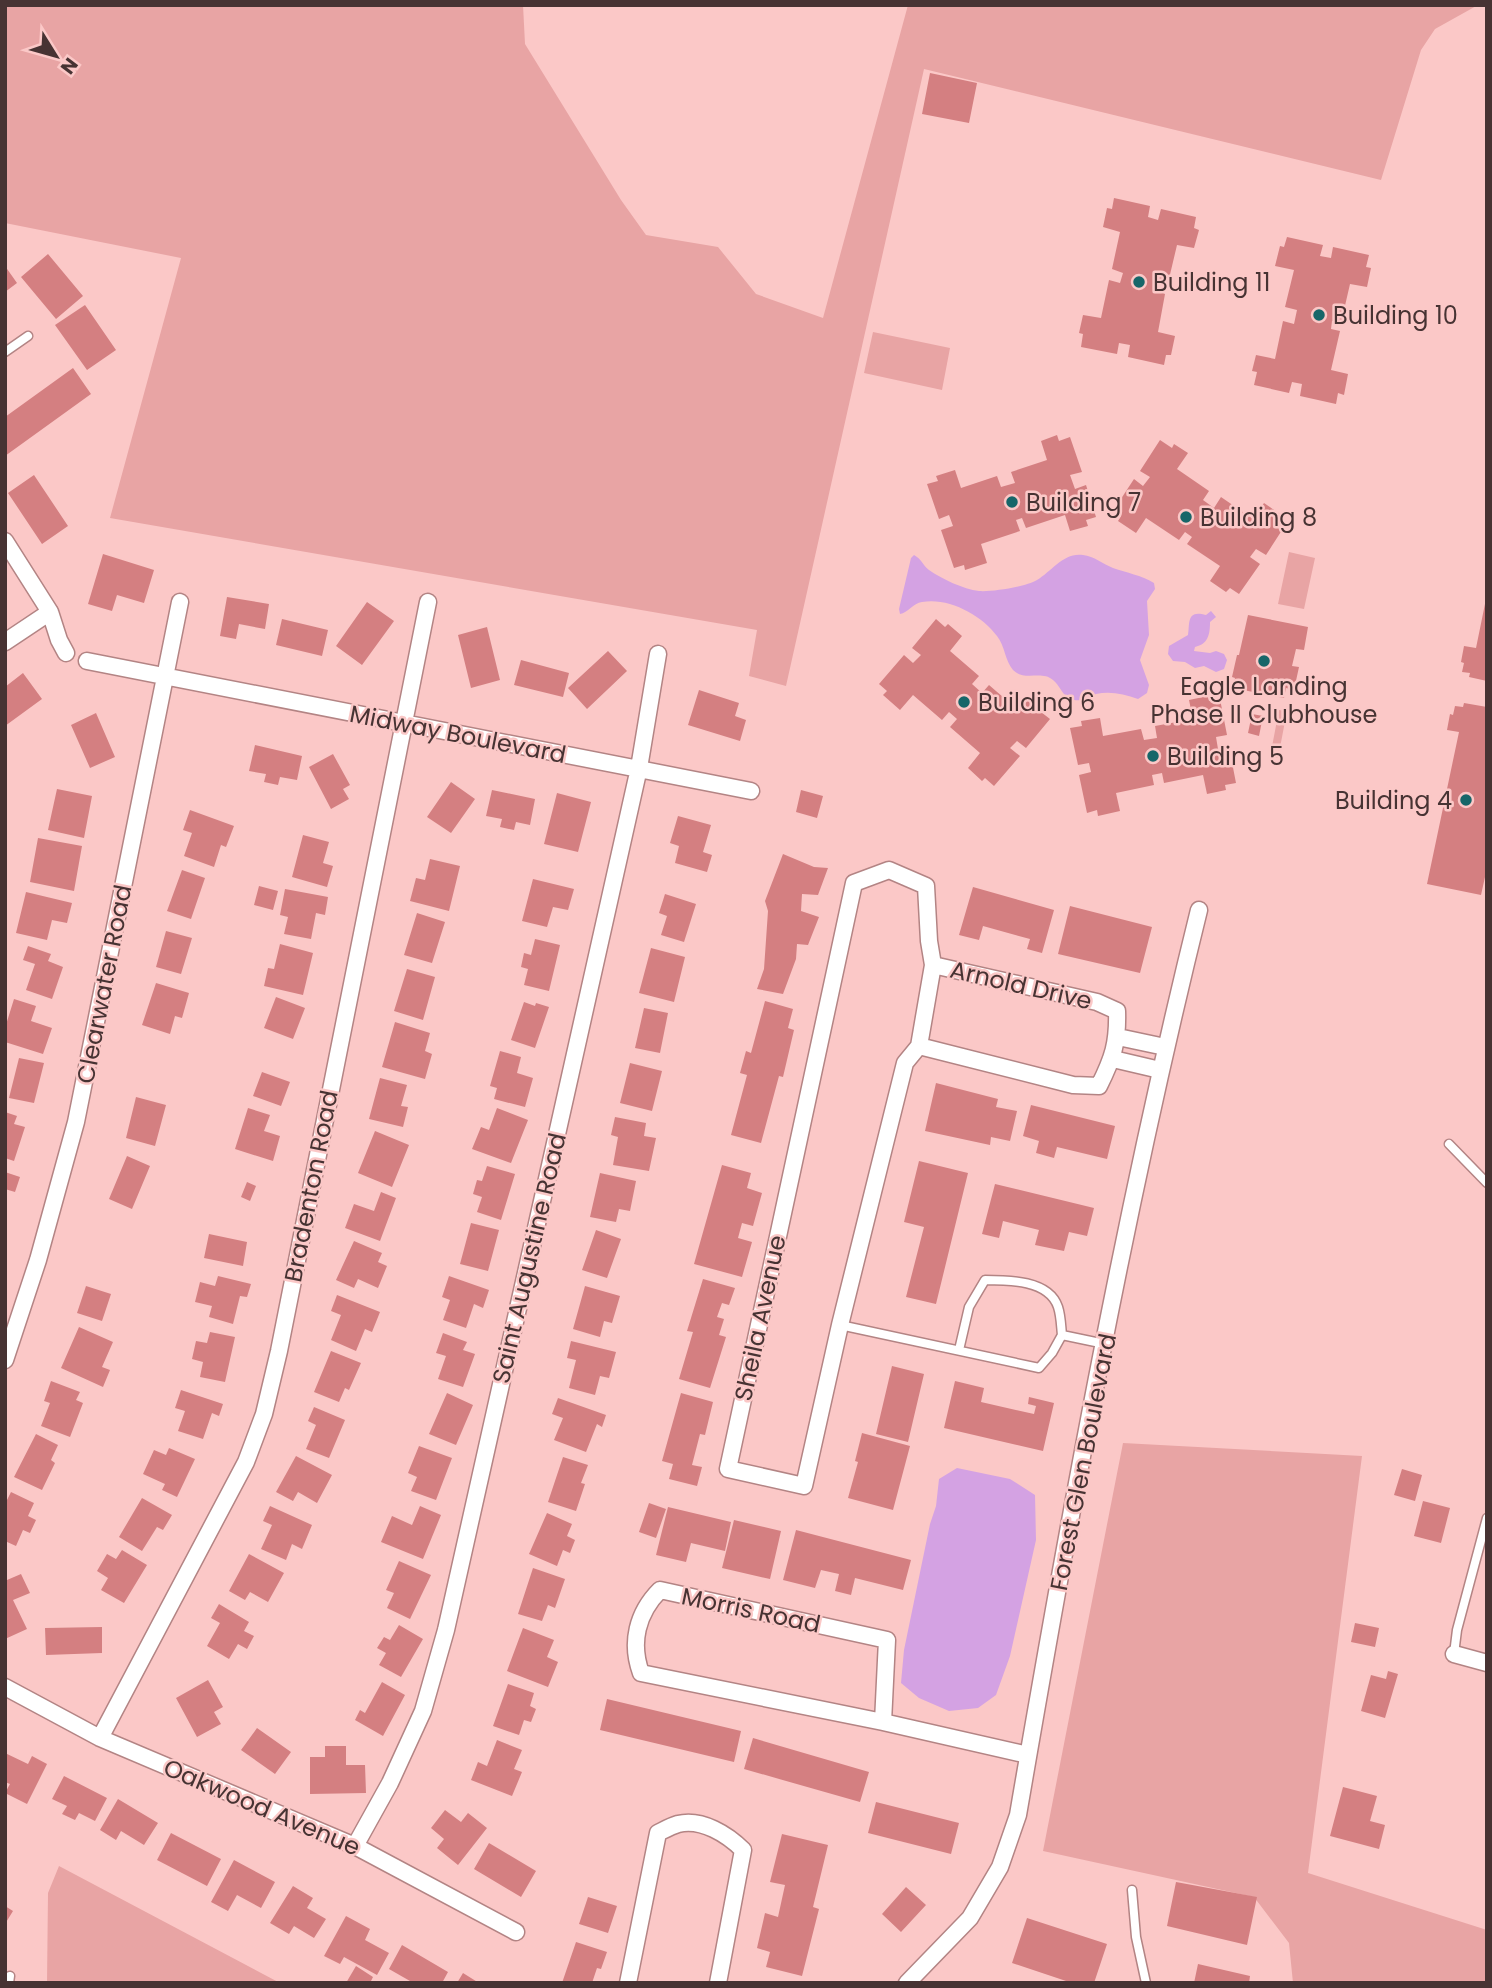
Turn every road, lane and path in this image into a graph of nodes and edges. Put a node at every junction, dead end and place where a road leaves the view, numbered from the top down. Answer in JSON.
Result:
{"nodes":[{"id":1,"x":28,"y":336,"type":"dead end"},
{"id":2,"x":5,"y":352,"type":"edge"},
{"id":3,"x":5,"y":541,"type":"edge"},
{"id":4,"x":180,"y":602,"type":"dead end"},
{"id":5,"x":428,"y":602,"type":"dead end"},
{"id":6,"x":50,"y":612,"type":"junction"},
{"id":7,"x":5,"y":642,"type":"edge"},
{"id":8,"x":66,"y":653,"type":"dead end"},
{"id":9,"x":659,"y":654,"type":"dead end"},
{"id":10,"x":87,"y":661,"type":"dead end"},
{"id":11,"x":166,"y":677,"type":"junction"},
{"id":12,"x":403,"y":723,"type":"junction"},
{"id":13,"x":639,"y":768,"type":"junction"},
{"id":14,"x":751,"y":791,"type":"dead end"},
{"id":15,"x":1199,"y":911,"type":"dead end"},
{"id":16,"x":933,"y":965,"type":"junction"},
{"id":17,"x":1118,"y":1037,"type":"junction"},
{"id":18,"x":919,"y":1046,"type":"junction"},
{"id":19,"x":1165,"y":1048,"type":"junction"},
{"id":20,"x":1113,"y":1059,"type":"junction"},
{"id":21,"x":1160,"y":1070,"type":"junction"},
{"id":22,"x":1449,"y":1144,"type":"dead end"},
{"id":23,"x":1487,"y":1183,"type":"edge"},
{"id":24,"x":840,"y":1325,"type":"junction"},
{"id":25,"x":1062,"y":1335,"type":"junction"},
{"id":26,"x":1105,"y":1344,"type":"junction"},
{"id":27,"x":959,"y":1350,"type":"junction"},
{"id":28,"x":5,"y":1360,"type":"edge"},
{"id":29,"x":1487,"y":1518,"type":"edge"},
{"id":30,"x":1454,"y":1654,"type":"joint"},
{"id":31,"x":1487,"y":1663,"type":"edge"},
{"id":32,"x":5,"y":1687,"type":"edge"},
{"id":33,"x":883,"y":1722,"type":"junction"},
{"id":34,"x":100,"y":1738,"type":"junction"},
{"id":35,"x":1028,"y":1755,"type":"junction"},
{"id":36,"x":355,"y":1846,"type":"junction"},
{"id":37,"x":1132,"y":1890,"type":"dead end"},
{"id":38,"x":516,"y":1932,"type":"dead end"},
{"id":39,"x":628,"y":1983,"type":"edge"},
{"id":40,"x":718,"y":1983,"type":"edge"},
{"id":41,"x":907,"y":1983,"type":"edge"},
{"id":42,"x":1146,"y":1983,"type":"edge"}],
"edges":[{"from":1,"to":2,"type":"lane"},
{"from":3,"to":6,"type":"street"},
{"from":4,"to":11,"type":"street","name":"Clearwater Road"},
{"from":5,"to":12,"type":"street","name":"Bradenton Road"},
{"from":6,"to":7,"type":"street"},
{"from":6,"to":8,"type":"street"},
{"from":9,"to":13,"type":"street","name":"Saint Augustine Road"},
{"from":10,"to":11,"type":"street","name":"Midway Boulevard"},
{"from":11,"to":12,"type":"street","name":"Midway Boulevard"},
{"from":11,"to":28,"type":"street","name":"Clearwater Road"},
{"from":12,"to":13,"type":"street","name":"Midway Boulevard"},
{"from":12,"to":34,"type":"street","name":"Bradenton Road"},
{"from":13,"to":14,"type":"street","name":"Midway Boulevard"},
{"from":13,"to":36,"type":"street","name":"Saint Augustine Road"},
{"from":15,"to":19,"type":"street","name":"Forest Glen Boulevard"},
{"from":16,"to":17,"type":"street","name":"Arnold Drive"},
{"from":16,"to":18,"type":"street","name":"Sheila Avenue"},
{"from":16,"to":24,"type":"street","name":"Sheila Avenue"},
{"from":17,"to":19,"type":"street","name":"Arnold Drive"},
{"from":17,"to":20,"type":"street"},
{"from":18,"to":20,"type":"street"},
{"from":18,"to":24,"type":"street"},
{"from":19,"to":21,"type":"street","name":"Forest Glen Boulevard"},
{"from":20,"to":21,"type":"street"},
{"from":21,"to":26,"type":"street","name":"Forest Glen Boulevard"},
{"from":22,"to":23,"type":"lane"},
{"from":24,"to":27,"type":"lane"},
{"from":25,"to":26,"type":"lane"},
{"from":25,"to":27,"type":"lane"},
{"from":25,"to":27,"type":"lane"},
{"from":26,"to":35,"type":"street","name":"Forest Glen Boulevard"},
{"from":29,"to":30,"type":"lane"},
{"from":30,"to":31,"type":"street"},
{"from":32,"to":34,"type":"street","name":"Oakwood Avenue"},
{"from":33,"to":33,"type":"street","name":"Morris Road"},
{"from":33,"to":35,"type":"street","name":"Morris Road"},
{"from":34,"to":36,"type":"street","name":"Oakwood Avenue"},
{"from":35,"to":41,"type":"street","name":"Forest Glen Boulevard"},
{"from":36,"to":38,"type":"street","name":"Oakwood Avenue"},
{"from":37,"to":42,"type":"lane"},
{"from":39,"to":40,"type":"street"}]}
